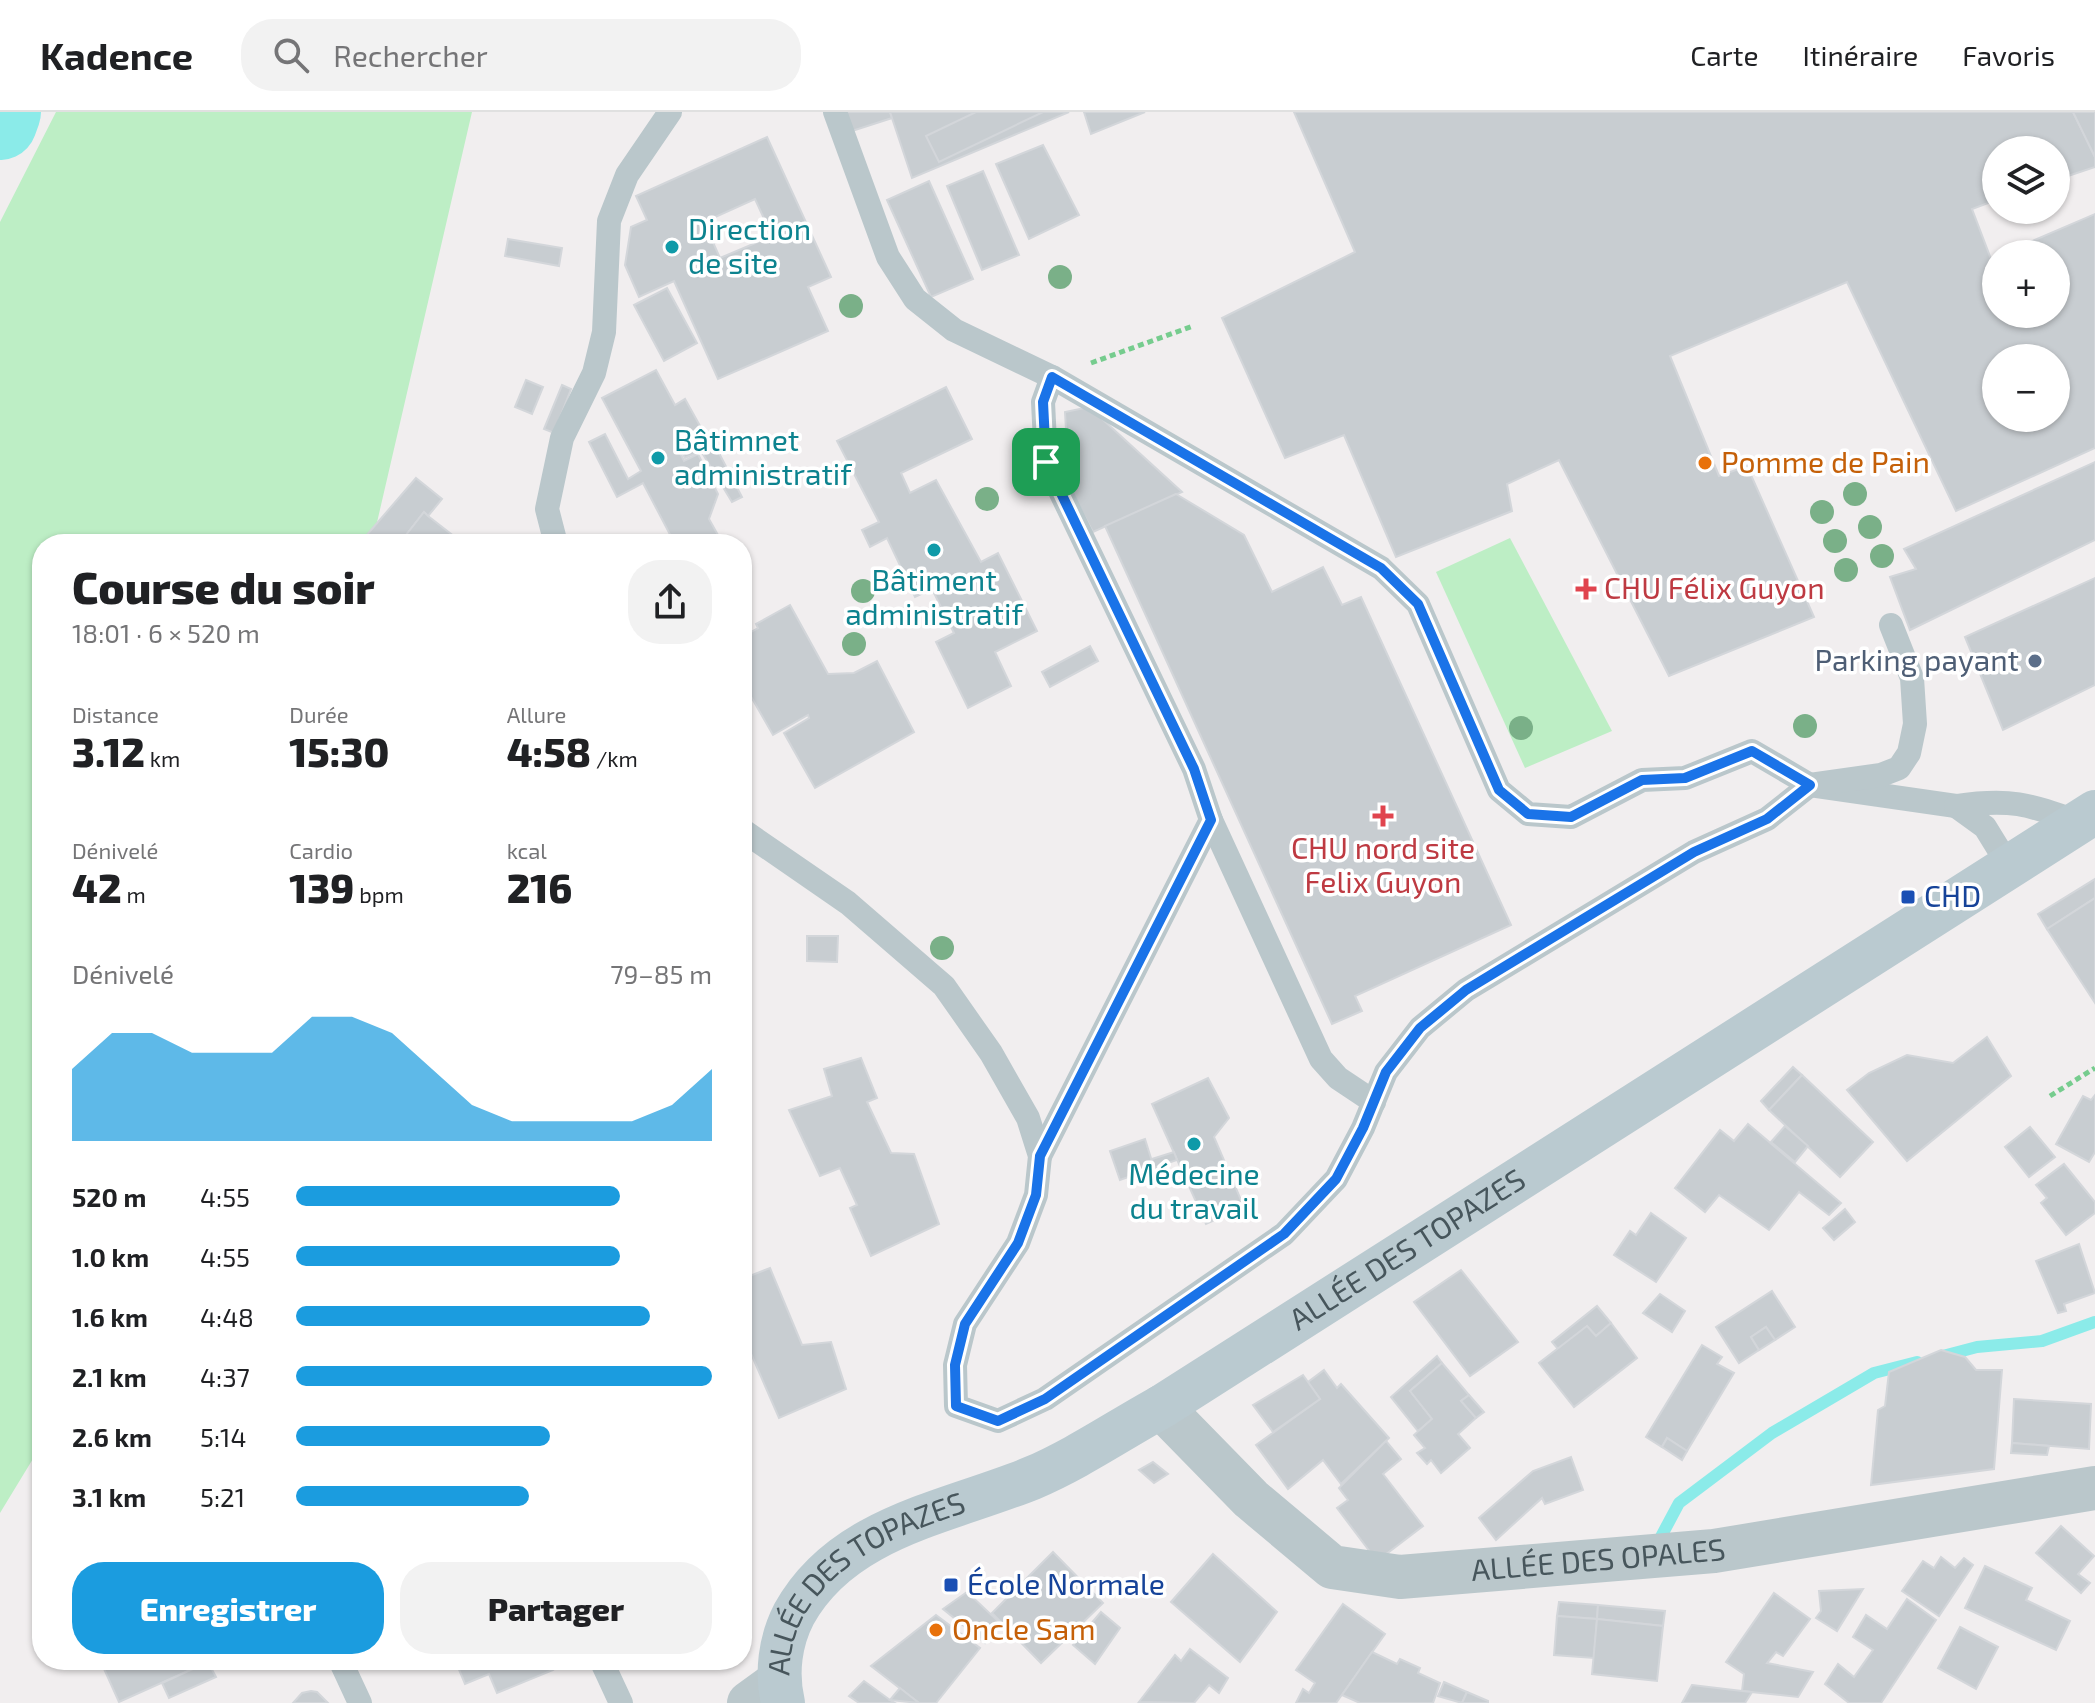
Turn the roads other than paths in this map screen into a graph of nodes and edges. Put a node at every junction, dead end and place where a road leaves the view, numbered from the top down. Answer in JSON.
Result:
{"nodes":[{"id":1,"x":670,"y":112,"type":"edge"},
{"id":2,"x":835,"y":112,"type":"edge"},
{"id":3,"x":1052,"y":377,"type":"junction"},
{"id":4,"x":553,"y":534,"type":"edge"},
{"id":5,"x":1891,"y":625,"type":"dead end"},
{"id":6,"x":1810,"y":785,"type":"junction"},
{"id":7,"x":1956,"y":806,"type":"junction"},
{"id":8,"x":2086,"y":817,"type":"edge"},
{"id":9,"x":1211,"y":820,"type":"junction"},
{"id":10,"x":752,"y":837,"type":"edge"},
{"id":11,"x":2009,"y":866,"type":"junction"},
{"id":12,"x":1374,"y":1102,"type":"junction"},
{"id":13,"x":1040,"y":1156,"type":"junction"},
{"id":14,"x":1161,"y":1407,"type":"junction"},
{"id":15,"x":2095,"y":1488,"type":"edge"},
{"id":16,"x":345,"y":1670,"type":"edge"},
{"id":17,"x":606,"y":1670,"type":"edge"},
{"id":18,"x":770,"y":1696,"type":"edge"},
{"id":19,"x":360,"y":1703,"type":"edge"},
{"id":20,"x":621,"y":1703,"type":"edge"}],
"edges":[{"from":1,"to":4,"type":"lane"},
{"from":2,"to":3,"type":"lane"},
{"from":3,"to":6,"type":"lane"},
{"from":3,"to":9,"type":"lane"},
{"from":5,"to":6,"type":"lane"},
{"from":6,"to":7,"type":"lane"},
{"from":6,"to":12,"type":"lane"},
{"from":7,"to":8,"type":"lane"},
{"from":7,"to":11,"type":"lane"},
{"from":8,"to":11,"type":"main road","name":"ALLÉE DES TOPAZES"},
{"from":9,"to":12,"type":"lane"},
{"from":9,"to":13,"type":"lane"},
{"from":10,"to":13,"type":"lane"},
{"from":11,"to":14,"type":"main road","name":"ALLÉE DES TOPAZES"},
{"from":12,"to":13,"type":"lane"},
{"from":14,"to":15,"type":"street","name":"ALLÉE DES OPALES"},
{"from":14,"to":18,"type":"main road","name":"ALLÉE DES TOPAZES"},
{"from":16,"to":19,"type":"lane"},
{"from":17,"to":20,"type":"lane"}]}
